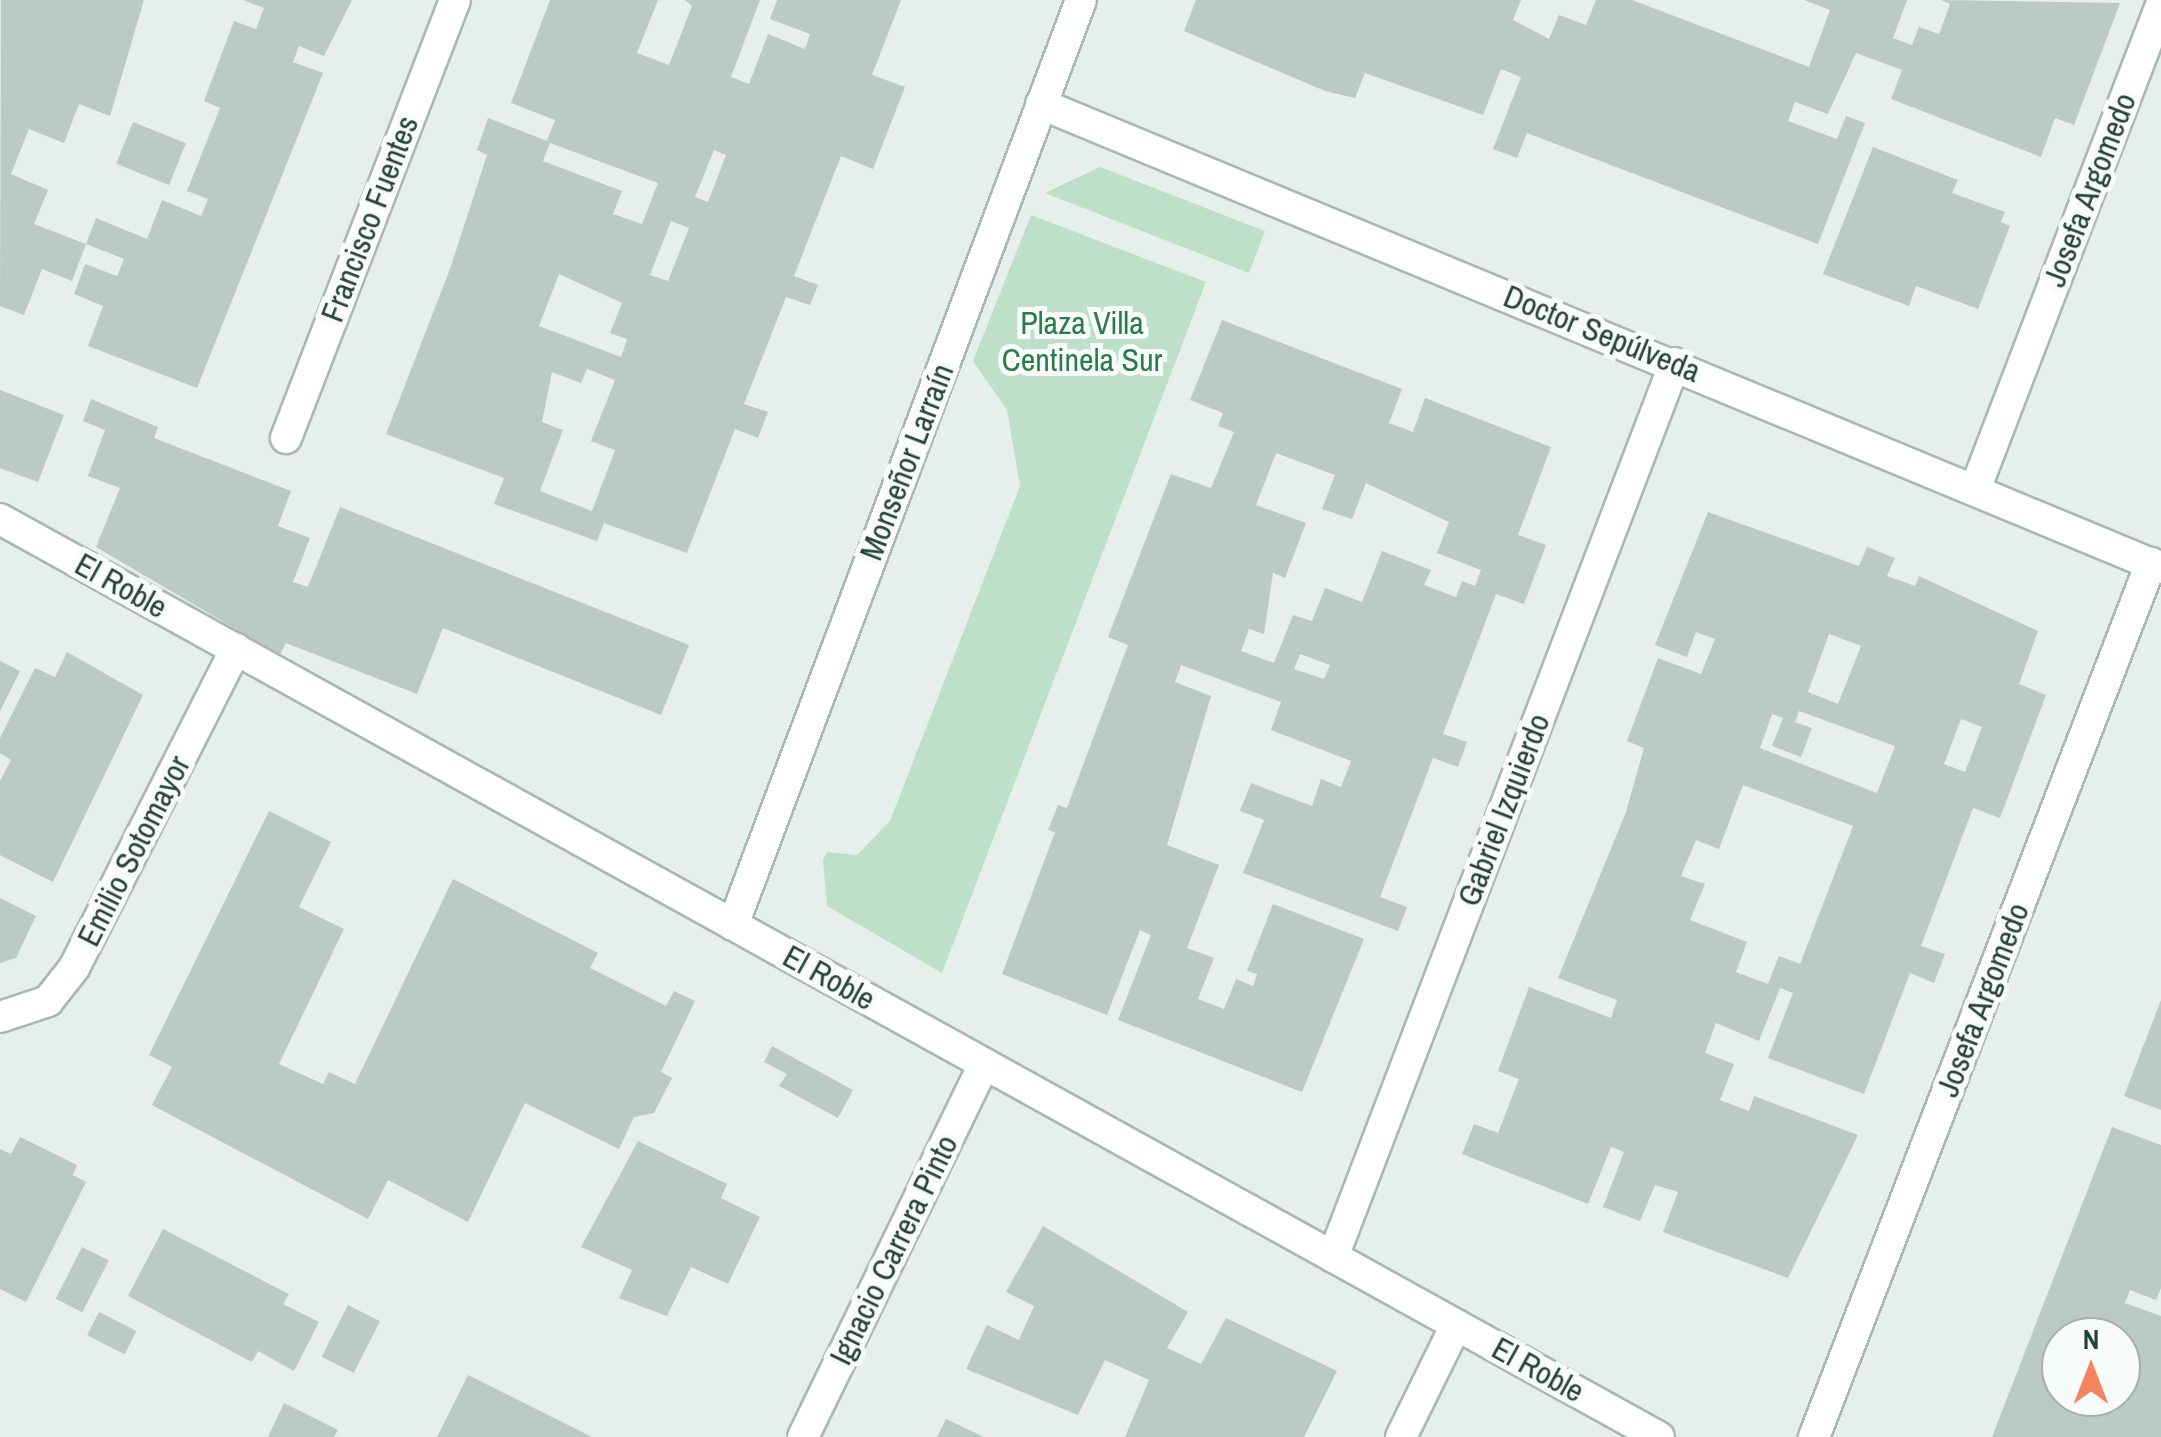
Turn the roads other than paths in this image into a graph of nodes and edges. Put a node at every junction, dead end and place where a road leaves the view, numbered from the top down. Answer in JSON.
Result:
{"nodes":[{"id":1,"x":454,"y":0,"type":"edge"},
{"id":2,"x":1081,"y":0,"type":"edge"},
{"id":3,"x":2161,"y":5,"type":"edge"},
{"id":4,"x":1041,"y":104,"type":"junction"},
{"id":5,"x":1675,"y":363,"type":"junction"},
{"id":6,"x":286,"y":438,"type":"dead end"},
{"id":7,"x":1976,"y":487,"type":"junction"},
{"id":8,"x":0,"y":519,"type":"edge"},
{"id":9,"x":2156,"y":565,"type":"edge"},
{"id":10,"x":236,"y":650,"type":"junction"},
{"id":11,"x":733,"y":925,"type":"junction"},
{"id":12,"x":0,"y":1018,"type":"edge"},
{"id":13,"x":984,"y":1064,"type":"junction"},
{"id":14,"x":1333,"y":1257,"type":"junction"},
{"id":15,"x":1456,"y":1325,"type":"junction"},
{"id":16,"x":803,"y":1437,"type":"edge"},
{"id":17,"x":1400,"y":1437,"type":"edge"},
{"id":18,"x":1658,"y":1437,"type":"edge"},
{"id":19,"x":1814,"y":1437,"type":"edge"}],
"edges":[{"from":1,"to":6,"type":"street","name":"Francisco Fuentes"},
{"from":2,"to":4,"type":"street","name":"Monseñor Larraín"},
{"from":3,"to":7,"type":"street","name":"Josefa Argomedo"},
{"from":4,"to":5,"type":"street","name":"Doctor Sepúlveda"},
{"from":4,"to":11,"type":"street","name":"Monseñor Larraín"},
{"from":5,"to":7,"type":"street","name":"Doctor Sepúlveda"},
{"from":5,"to":14,"type":"street","name":"Gabriel Izquierdo"},
{"from":7,"to":9,"type":"street","name":"Doctor Sepúlveda"},
{"from":8,"to":10,"type":"street","name":"El Roble"},
{"from":9,"to":19,"type":"street","name":"Josefa Argomedo"},
{"from":10,"to":11,"type":"street","name":"El Roble"},
{"from":10,"to":12,"type":"street","name":"Emilio Sotomayor"},
{"from":11,"to":13,"type":"street","name":"El Roble"},
{"from":13,"to":14,"type":"street","name":"El Roble"},
{"from":13,"to":16,"type":"street","name":"Ignacio Carrera Pinto"},
{"from":14,"to":15,"type":"street","name":"El Roble"},
{"from":15,"to":17,"type":"street"},
{"from":15,"to":18,"type":"street","name":"El Roble"}]}
